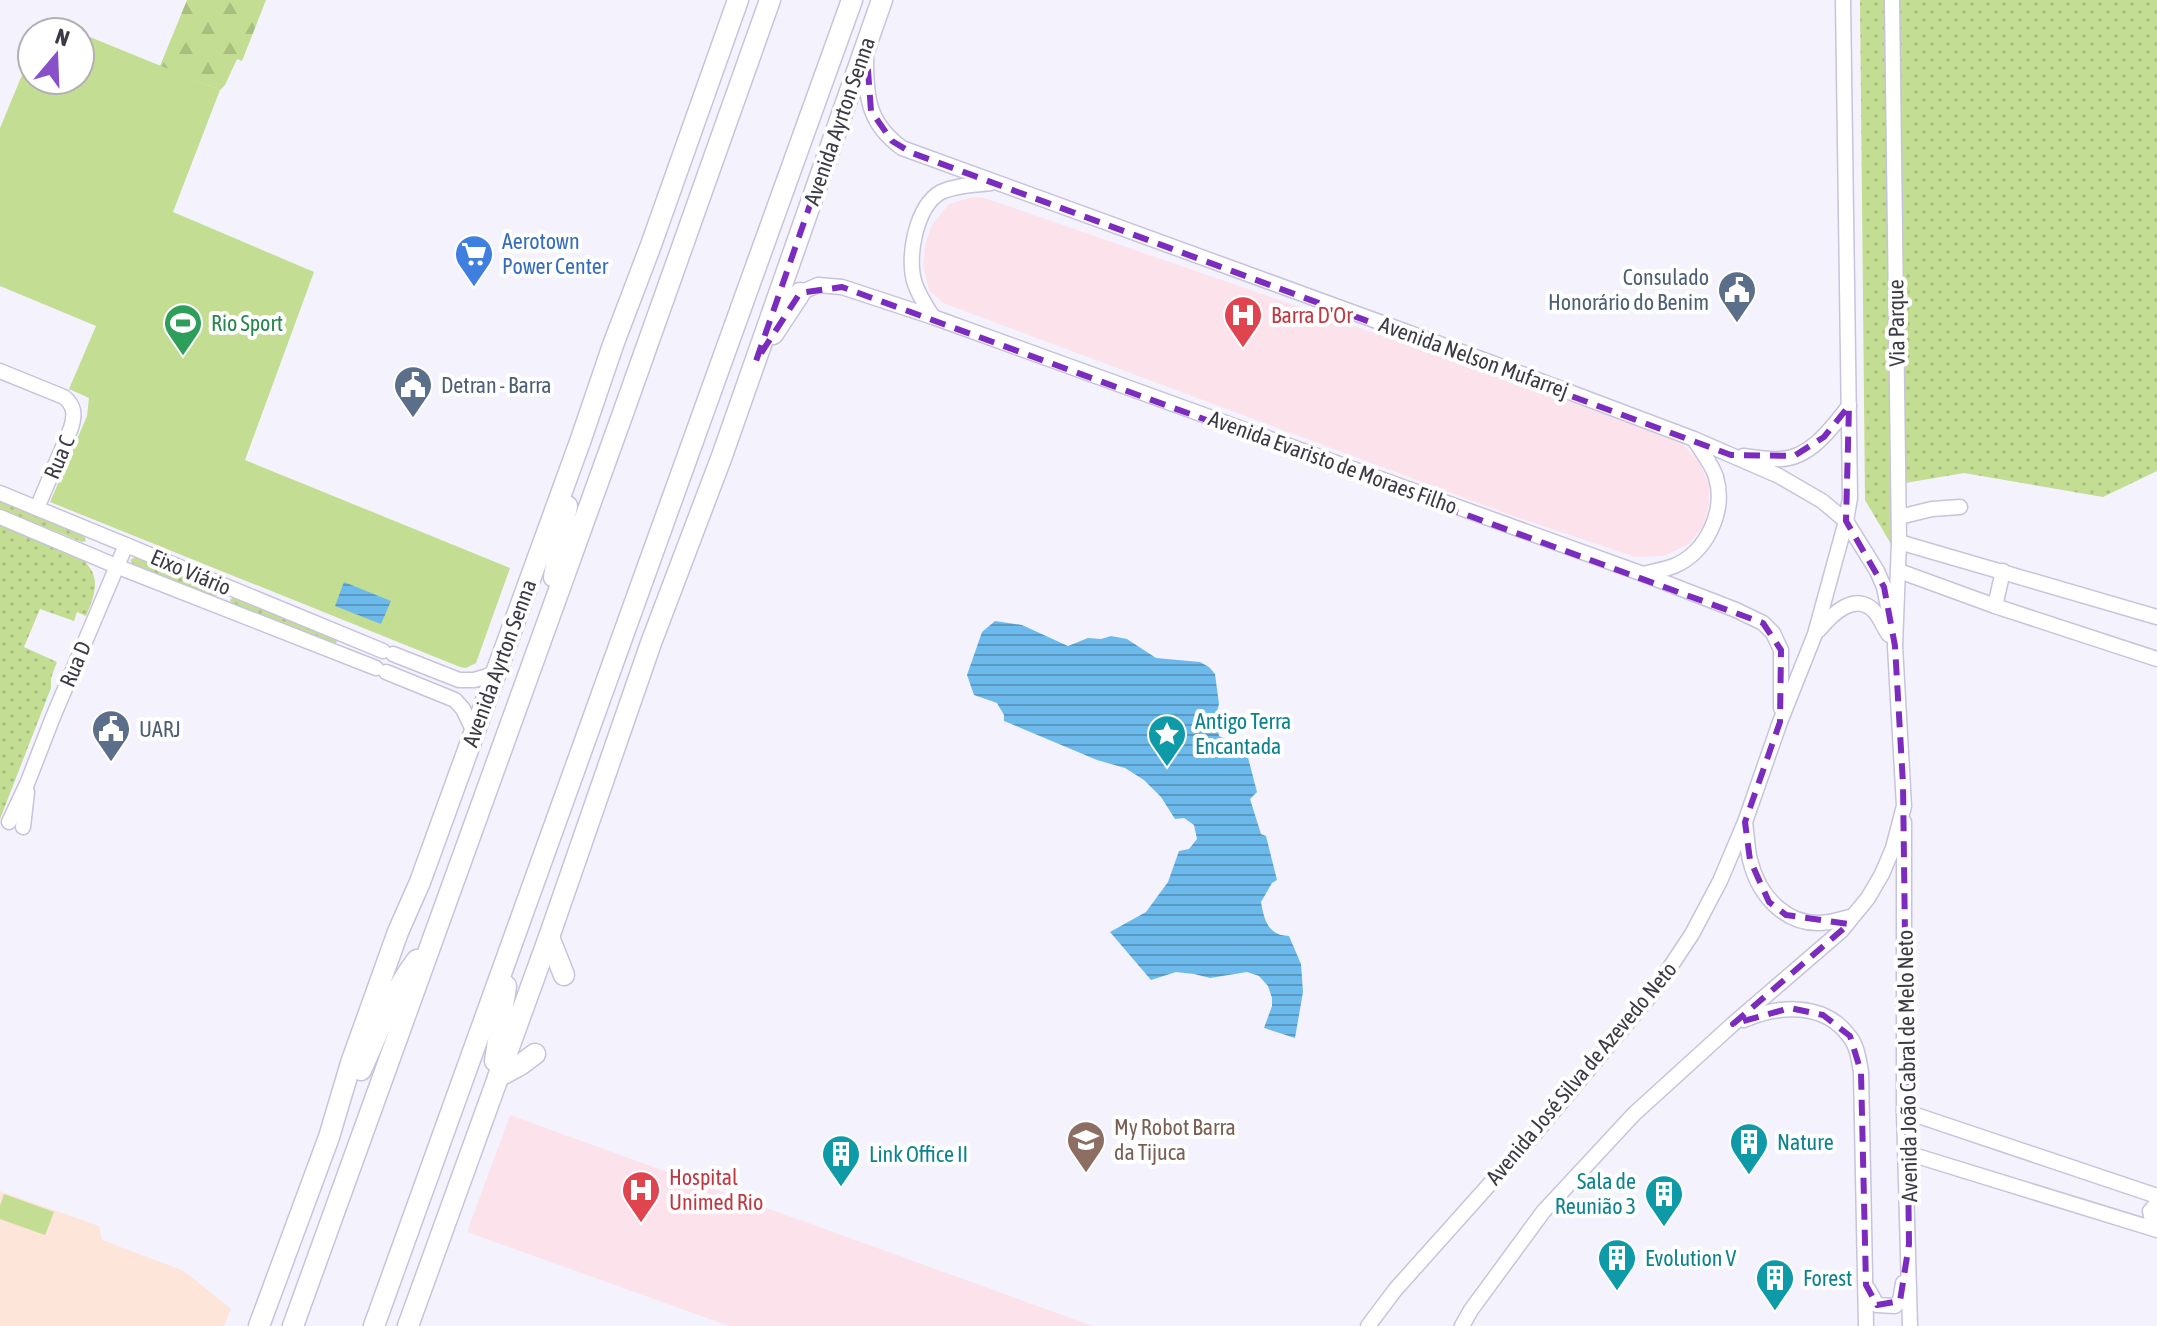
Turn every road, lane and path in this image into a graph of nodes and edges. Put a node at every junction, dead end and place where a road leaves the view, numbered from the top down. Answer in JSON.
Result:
{"nodes":[{"id":1,"x":738,"y":0,"type":"edge"},
{"id":2,"x":770,"y":0,"type":"edge"},
{"id":3,"x":852,"y":0,"type":"edge"},
{"id":4,"x":882,"y":0,"type":"edge"},
{"id":5,"x":1843,"y":0,"type":"edge"},
{"id":6,"x":1892,"y":0,"type":"edge"},
{"id":7,"x":866,"y":43,"type":"junction"},
{"id":8,"x":995,"y":182,"type":"junction"},
{"id":9,"x":800,"y":293,"type":"joint"},
{"id":10,"x":933,"y":317,"type":"junction"},
{"id":11,"x":756,"y":361,"type":"junction"},
{"id":12,"x":0,"y":371,"type":"edge"},
{"id":13,"x":1849,"y":406,"type":"junction"},
{"id":14,"x":581,"y":439,"type":"junction"},
{"id":15,"x":1694,"y":439,"type":"junction"},
{"id":16,"x":1731,"y":455,"type":"junction"},
{"id":17,"x":722,"y":456,"type":"junction"},
{"id":18,"x":0,"y":493,"type":"edge"},
{"id":19,"x":1960,"y":507,"type":"dead end"},
{"id":20,"x":37,"y":508,"type":"junction"},
{"id":21,"x":0,"y":517,"type":"edge"},
{"id":22,"x":1899,"y":517,"type":"junction"},
{"id":23,"x":1846,"y":521,"type":"junction"},
{"id":24,"x":98,"y":533,"type":"junction"},
{"id":25,"x":1899,"y":542,"type":"junction"},
{"id":26,"x":126,"y":545,"type":"junction"},
{"id":27,"x":89,"y":555,"type":"junction"},
{"id":28,"x":116,"y":566,"type":"junction"},
{"id":29,"x":1899,"y":571,"type":"junction"},
{"id":30,"x":2003,"y":571,"type":"junction"},
{"id":31,"x":1643,"y":574,"type":"junction"},
{"id":32,"x":1995,"y":606,"type":"junction"},
{"id":33,"x":2157,"y":617,"type":"edge"},
{"id":34,"x":544,"y":632,"type":"junction"},
{"id":35,"x":1815,"y":634,"type":"junction"},
{"id":36,"x":623,"y":638,"type":"junction"},
{"id":37,"x":1895,"y":646,"type":"junction"},
{"id":38,"x":2157,"y":659,"type":"edge"},
{"id":39,"x":495,"y":674,"type":"junction"},
{"id":40,"x":451,"y":678,"type":"junction"},
{"id":41,"x":445,"y":695,"type":"junction"},
{"id":42,"x":1780,"y":722,"type":"junction"},
{"id":43,"x":474,"y":732,"type":"junction"},
{"id":44,"x":27,"y":784,"type":"junction"},
{"id":45,"x":1904,"y":806,"type":"junction"},
{"id":46,"x":9,"y":822,"type":"dead end"},
{"id":47,"x":1745,"y":822,"type":"junction"},
{"id":48,"x":23,"y":827,"type":"dead end"},
{"id":49,"x":1853,"y":916,"type":"junction"},
{"id":50,"x":549,"y":937,"type":"junction"},
{"id":51,"x":513,"y":940,"type":"junction"},
{"id":52,"x":429,"y":949,"type":"junction"},
{"id":53,"x":564,"y":975,"type":"dead end"},
{"id":54,"x":1733,"y":1024,"type":"junction"},
{"id":55,"x":535,"y":1054,"type":"dead end"},
{"id":56,"x":498,"y":1077,"type":"junction"},
{"id":57,"x":488,"y":1104,"type":"junction"},
{"id":58,"x":1904,"y":1111,"type":"junction"},
{"id":59,"x":329,"y":1137,"type":"junction"},
{"id":60,"x":1907,"y":1153,"type":"junction"},
{"id":61,"x":2157,"y":1196,"type":"edge"},
{"id":62,"x":2157,"y":1203,"type":"edge"},
{"id":63,"x":2157,"y":1229,"type":"edge"},
{"id":64,"x":1909,"y":1244,"type":"junction"},
{"id":65,"x":1866,"y":1285,"type":"junction"},
{"id":66,"x":259,"y":1326,"type":"edge"},
{"id":67,"x":293,"y":1326,"type":"edge"},
{"id":68,"x":374,"y":1326,"type":"edge"},
{"id":69,"x":408,"y":1326,"type":"edge"},
{"id":70,"x":1368,"y":1326,"type":"edge"},
{"id":71,"x":1462,"y":1326,"type":"edge"},
{"id":72,"x":1866,"y":1326,"type":"edge"},
{"id":73,"x":1910,"y":1326,"type":"edge"}],
"edges":[{"from":1,"to":14,"type":"highway","name":"Avenida Ayrton Senna"},
{"from":2,"to":34,"type":"highway","name":"Avenida Ayrton Senna"},
{"from":3,"to":36,"type":"highway","name":"Avenida Ayrton Senna"},
{"from":4,"to":7,"type":"highway","name":"Avenida Ayrton Senna"},
{"from":5,"to":13,"type":"street"},
{"from":6,"to":22,"type":"street","name":"Via Parque"},
{"from":7,"to":8,"type":"street","name":"Avenida Nelson Mufarrej"},
{"from":7,"to":11,"type":"highway","name":"Avenida Ayrton Senna"},
{"from":8,"to":10,"type":"street"},
{"from":8,"to":15,"type":"street","name":"Avenida Nelson Mufarrej"},
{"from":9,"to":10,"type":"street","name":"Avenida Evaristo de Moraes Filho"},
{"from":9,"to":11,"type":"highway"},
{"from":10,"to":31,"type":"street","name":"Avenida Evaristo de Moraes Filho"},
{"from":11,"to":17,"type":"highway","name":"Avenida Ayrton Senna"},
{"from":12,"to":20,"type":"street","name":"Rua C"},
{"from":13,"to":16,"type":"street"},
{"from":13,"to":23,"type":"street"},
{"from":14,"to":34,"type":"highway"},
{"from":14,"to":39,"type":"highway","name":"Avenida Ayrton Senna"},
{"from":15,"to":16,"type":"street","name":"Avenida Nelson Mufarrej"},
{"from":15,"to":31,"type":"street"},
{"from":16,"to":23,"type":"street","name":"Avenida Nelson Mufarrej"},
{"from":17,"to":36,"type":"highway"},
{"from":17,"to":50,"type":"highway","name":"Avenida Ayrton Senna"},
{"from":18,"to":20,"type":"street","name":"Eixo Viário"},
{"from":19,"to":22,"type":"street"},
{"from":20,"to":24,"type":"street","name":"Eixo Viário"},
{"from":21,"to":27,"type":"street","name":"Eixo Viário"},
{"from":22,"to":25,"type":"street","name":"Via Parque"},
{"from":23,"to":35,"type":"street","name":"Avenida José Silva de Azevedo Neto"},
{"from":23,"to":37,"type":"street","name":"Avenida Nelson Mufarrej"},
{"from":24,"to":26,"type":"street","name":"Eixo Viário"},
{"from":24,"to":27,"type":"street"},
{"from":25,"to":29,"type":"street","name":"Via Parque"},
{"from":25,"to":30,"type":"street"},
{"from":26,"to":28,"type":"street","name":"Rua D"},
{"from":26,"to":40,"type":"street","name":"Eixo Viário"},
{"from":27,"to":28,"type":"street","name":"Eixo Viário"},
{"from":28,"to":41,"type":"street","name":"Eixo Viário"},
{"from":28,"to":44,"type":"street","name":"Rua D"},
{"from":29,"to":32,"type":"street"},
{"from":29,"to":37,"type":"street","name":"Via Parque"},
{"from":30,"to":32,"type":"street"},
{"from":30,"to":33,"type":"street"},
{"from":31,"to":42,"type":"street","name":"Avenida Evaristo de Moraes Filho"},
{"from":32,"to":38,"type":"street"},
{"from":34,"to":52,"type":"highway","name":"Avenida Ayrton Senna"},
{"from":35,"to":37,"type":"street"},
{"from":35,"to":42,"type":"street","name":"Avenida José Silva de Azevedo Neto"},
{"from":36,"to":51,"type":"highway","name":"Avenida Ayrton Senna"},
{"from":37,"to":45,"type":"street"},
{"from":39,"to":40,"type":"street","name":"Eixo Viário"},
{"from":39,"to":43,"type":"highway","name":"Avenida Ayrton Senna"},
{"from":40,"to":41,"type":"street"},
{"from":41,"to":43,"type":"street","name":"Eixo Viário"},
{"from":42,"to":47,"type":"street","name":"Avenida José Silva de Azevedo Neto"},
{"from":43,"to":59,"type":"highway","name":"Avenida Ayrton Senna"},
{"from":44,"to":46,"type":"street","name":"Rua D"},
{"from":44,"to":48,"type":"street","name":"Rua D"},
{"from":45,"to":49,"type":"street"},
{"from":45,"to":58,"type":"street","name":"Avenida João Cabral de Melo Neto"},
{"from":47,"to":49,"type":"street"},
{"from":47,"to":70,"type":"street","name":"Avenida José Silva de Azevedo Neto"},
{"from":49,"to":54,"type":"street"},
{"from":50,"to":53,"type":"highway"},
{"from":50,"to":56,"type":"highway","name":"Avenida Ayrton Senna"},
{"from":51,"to":57,"type":"highway"},
{"from":51,"to":68,"type":"highway","name":"Avenida Ayrton Senna"},
{"from":52,"to":59,"type":"highway"},
{"from":52,"to":67,"type":"highway","name":"Avenida Ayrton Senna"},
{"from":54,"to":65,"type":"street","name":"Avenida João Cabral de Melo Neto"},
{"from":54,"to":71,"type":"street"},
{"from":55,"to":56,"type":"highway"},
{"from":56,"to":57,"type":"highway","name":"Avenida Ayrton Senna"},
{"from":57,"to":69,"type":"highway","name":"Avenida Ayrton Senna"},
{"from":58,"to":60,"type":"street","name":"Avenida João Cabral de Melo Neto"},
{"from":58,"to":61,"type":"street"},
{"from":59,"to":66,"type":"highway","name":"Avenida Ayrton Senna"},
{"from":60,"to":63,"type":"street"},
{"from":60,"to":64,"type":"street","name":"Avenida João Cabral de Melo Neto"},
{"from":62,"to":63,"type":"street"},
{"from":64,"to":65,"type":"street"},
{"from":64,"to":73,"type":"street","name":"Avenida João Cabral de Melo Neto"},
{"from":65,"to":72,"type":"street","name":"Avenida João Cabral de Melo Neto"}]}
